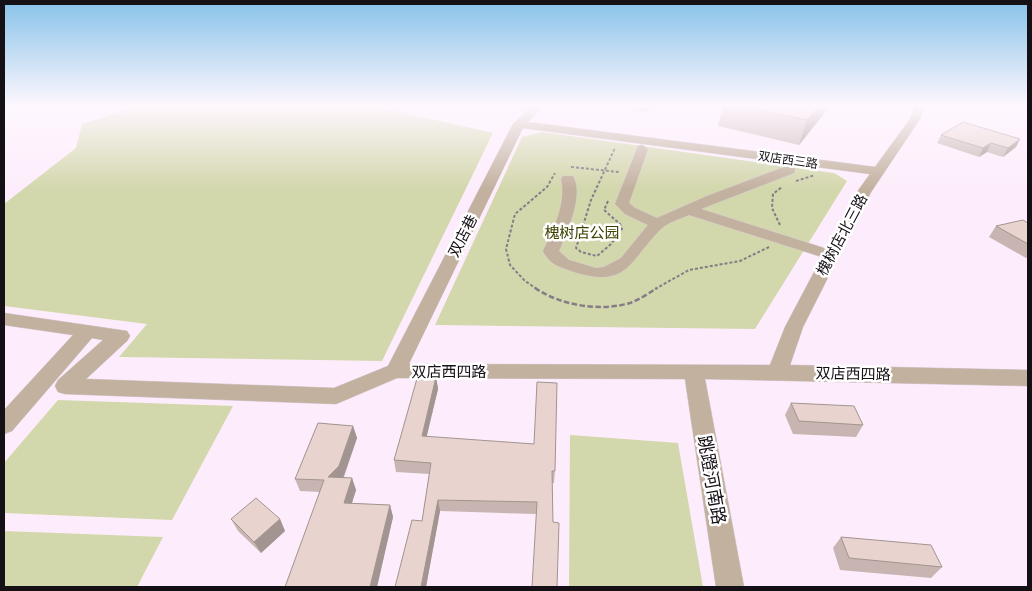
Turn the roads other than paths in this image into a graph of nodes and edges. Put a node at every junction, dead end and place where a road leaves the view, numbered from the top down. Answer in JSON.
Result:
{"nodes":[{"id":1,"x":514,"y":134,"type":"edge"},
{"id":2,"x":588,"y":134,"type":"edge"},
{"id":3,"x":906,"y":134,"type":"edge"},
{"id":4,"x":637,"y":144,"type":"junction"},
{"id":5,"x":789,"y":170,"type":"dead end"},
{"id":6,"x":879,"y":171,"type":"junction"},
{"id":7,"x":568,"y":179,"type":"dead end"},
{"id":8,"x":688,"y":210,"type":"junction"},
{"id":9,"x":657,"y":224,"type":"junction"},
{"id":10,"x":831,"y":254,"type":"junction"},
{"id":11,"x":4,"y":319,"type":"edge"},
{"id":12,"x":88,"y":331,"type":"junction"},
{"id":13,"x":395,"y":372,"type":"junction"},
{"id":14,"x":777,"y":372,"type":"junction"},
{"id":15,"x":694,"y":373,"type":"junction"},
{"id":16,"x":1028,"y":378,"type":"edge"},
{"id":17,"x":4,"y":425,"type":"edge"},
{"id":18,"x":730,"y":587,"type":"edge"}],
"edges":[{"from":1,"to":13,"type":"street","name":"双店巷"},
{"from":2,"to":4,"type":"street","name":"双店西三路"},
{"from":3,"to":6,"type":"street","name":"槐树店北三路"},
{"from":4,"to":6,"type":"street","name":"双店西三路"},
{"from":4,"to":9,"type":"street"},
{"from":5,"to":8,"type":"street"},
{"from":6,"to":10,"type":"street","name":"槐树店北三路"},
{"from":7,"to":9,"type":"street"},
{"from":8,"to":9,"type":"street"},
{"from":8,"to":10,"type":"street"},
{"from":10,"to":14,"type":"street","name":"槐树店北三路"},
{"from":11,"to":12,"type":"street","name":"双店西四路"},
{"from":12,"to":13,"type":"street","name":"双店西四路"},
{"from":12,"to":17,"type":"street"},
{"from":13,"to":15,"type":"street","name":"双店西四路"},
{"from":14,"to":15,"type":"street","name":"双店西四路"},
{"from":14,"to":16,"type":"street","name":"双店西四路"},
{"from":15,"to":18,"type":"street","name":"跳蹬河南路"}]}
